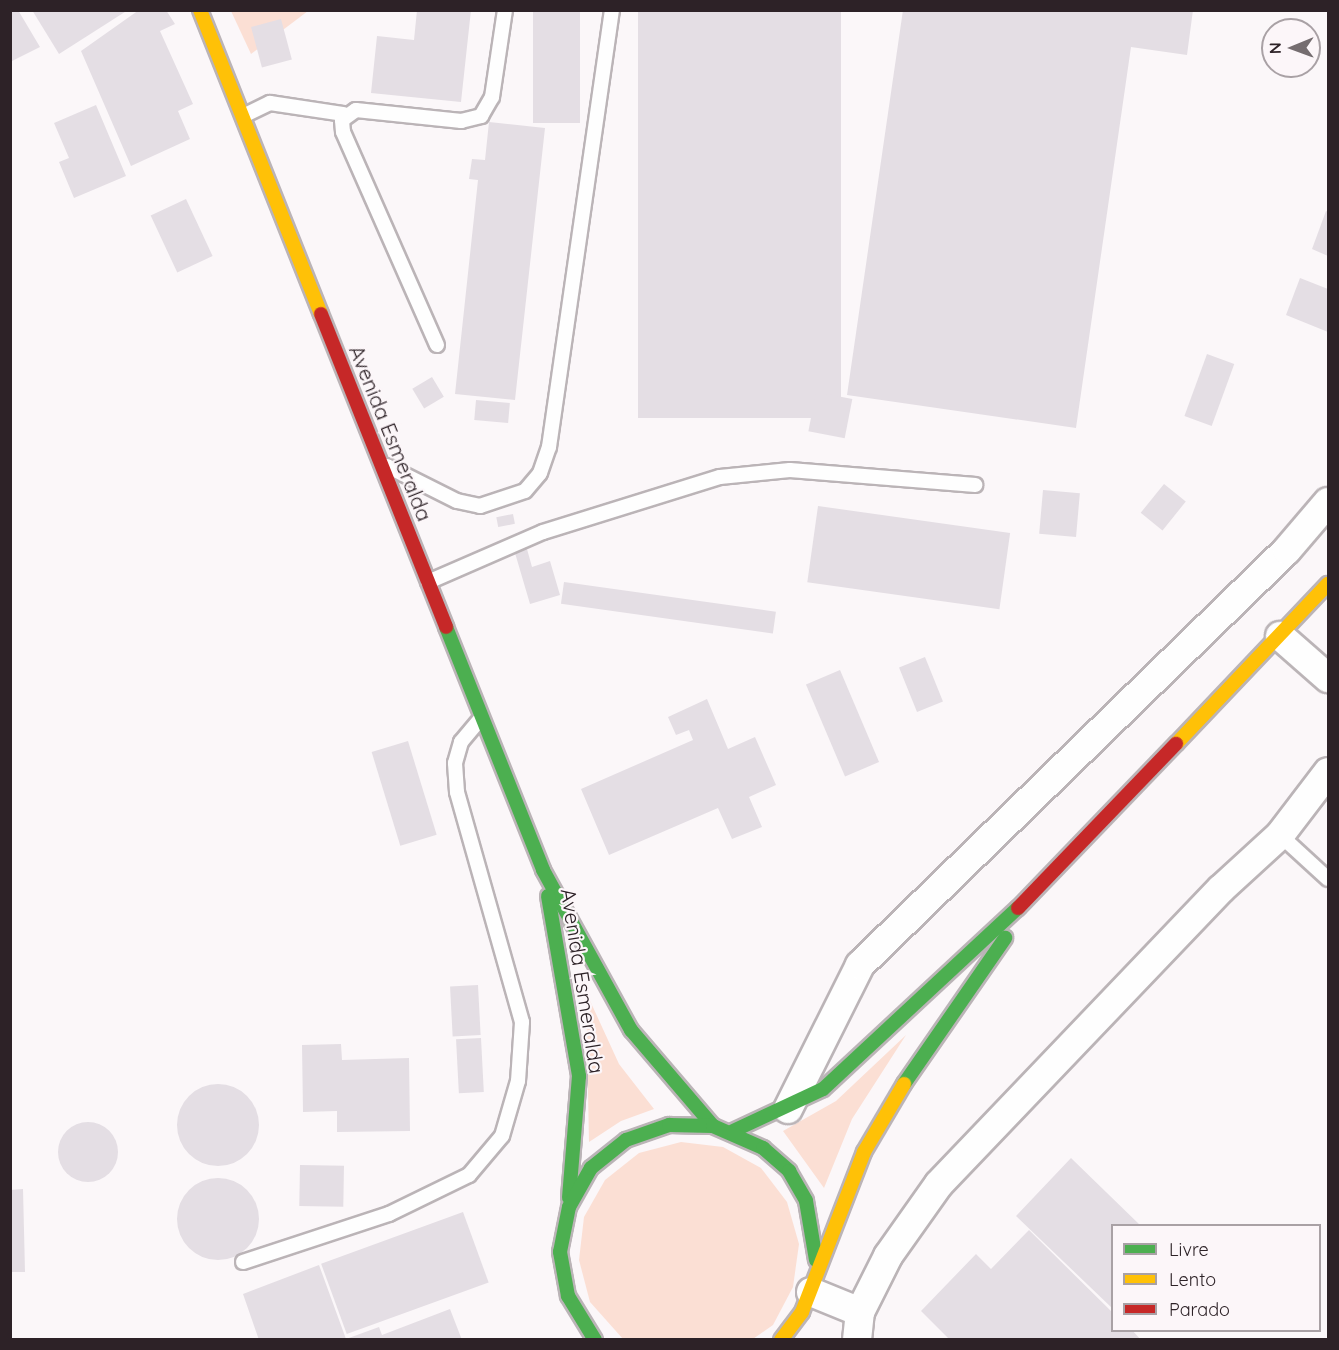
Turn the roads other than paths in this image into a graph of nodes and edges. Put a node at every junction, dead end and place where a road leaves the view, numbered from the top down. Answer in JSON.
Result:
{"nodes":[{"id":1,"x":200,"y":10,"type":"edge"},
{"id":2,"x":505,"y":10,"type":"edge"},
{"id":3,"x":612,"y":10,"type":"edge"},
{"id":4,"x":344,"y":114,"type":"junction"},
{"id":5,"x":243,"y":116,"type":"junction"},
{"id":6,"x":437,"y":345,"type":"dead end"},
{"id":7,"x":380,"y":462,"type":"junction"},
{"id":8,"x":975,"y":485,"type":"dead end"},
{"id":9,"x":1329,"y":502,"type":"edge"},
{"id":10,"x":428,"y":582,"type":"junction"},
{"id":11,"x":1329,"y":585,"type":"edge"},
{"id":12,"x":1280,"y":636,"type":"junction"},
{"id":13,"x":1329,"y":678,"type":"edge"},
{"id":14,"x":482,"y":717,"type":"junction"},
{"id":15,"x":1329,"y":772,"type":"edge"},
{"id":16,"x":1280,"y":836,"type":"junction"},
{"id":17,"x":543,"y":870,"type":"junction"},
{"id":18,"x":1329,"y":879,"type":"edge"},
{"id":19,"x":1042,"y":885,"type":"junction"},
{"id":20,"x":788,"y":1109,"type":"junction"},
{"id":21,"x":713,"y":1126,"type":"junction"},
{"id":22,"x":734,"y":1131,"type":"junction"},
{"id":23,"x":568,"y":1207,"type":"junction"},
{"id":24,"x":243,"y":1262,"type":"dead end"},
{"id":25,"x":810,"y":1291,"type":"junction"},
{"id":26,"x":858,"y":1326,"type":"edge"},
{"id":27,"x":595,"y":1340,"type":"edge"},
{"id":28,"x":781,"y":1340,"type":"edge"},
{"id":29,"x":805,"y":1340,"type":"edge"}],
"edges":[{"from":1,"to":5,"type":"main road","name":"Avenida Esmeralda"},
{"from":2,"to":4,"type":"lane"},
{"from":3,"to":7,"type":"lane"},
{"from":4,"to":5,"type":"lane"},
{"from":4,"to":6,"type":"lane"},
{"from":5,"to":7,"type":"main road","name":"Avenida Esmeralda"},
{"from":7,"to":10,"type":"main road","name":"Avenida Esmeralda"},
{"from":8,"to":10,"type":"lane"},
{"from":9,"to":20,"type":"street"},
{"from":10,"to":14,"type":"main road","name":"Avenida Esmeralda"},
{"from":11,"to":12,"type":"main road"},
{"from":12,"to":13,"type":"street"},
{"from":12,"to":19,"type":"main road"},
{"from":14,"to":17,"type":"main road","name":"Avenida Esmeralda"},
{"from":14,"to":24,"type":"lane"},
{"from":15,"to":16,"type":"street"},
{"from":16,"to":18,"type":"lane"},
{"from":16,"to":26,"type":"street"},
{"from":17,"to":21,"type":"main road","name":"Avenida Esmeralda"},
{"from":17,"to":23,"type":"main road","name":"Avenida Esmeralda"},
{"from":19,"to":20,"type":"main road"},
{"from":19,"to":25,"type":"main road"},
{"from":20,"to":22,"type":"main road"},
{"from":21,"to":22,"type":"main road"},
{"from":21,"to":23,"type":"main road"},
{"from":22,"to":25,"type":"main road"},
{"from":23,"to":27,"type":"main road","name":"Avenida Esmeralda"},
{"from":25,"to":26,"type":"street"},
{"from":25,"to":28,"type":"main road"},
{"from":25,"to":29,"type":"main road"}]}
